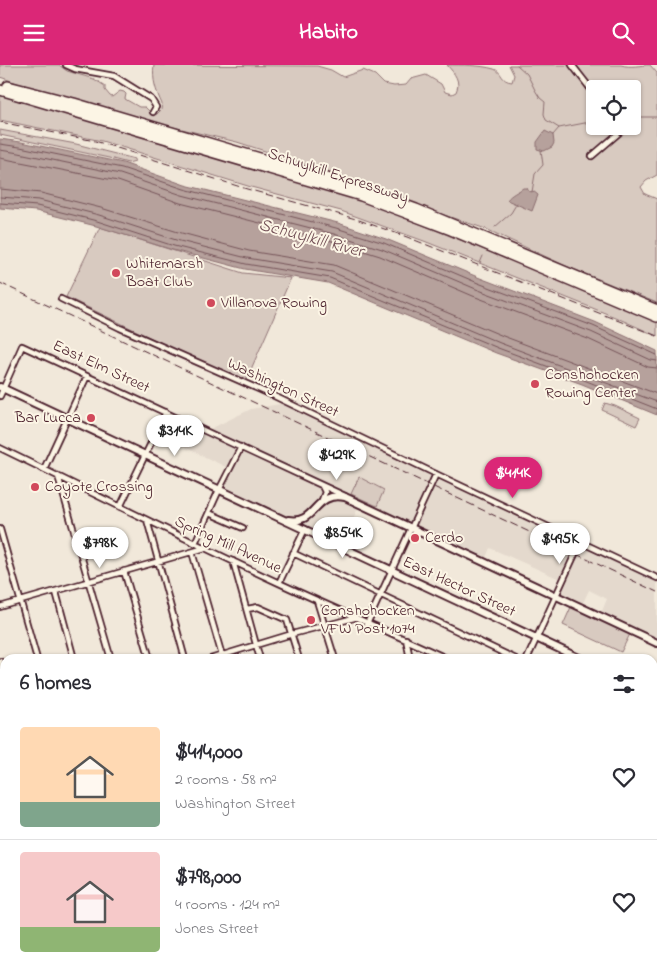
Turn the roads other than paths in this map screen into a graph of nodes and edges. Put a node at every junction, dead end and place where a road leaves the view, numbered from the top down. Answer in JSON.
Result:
{"nodes":[{"id":1,"x":66,"y":65,"type":"edge"},
{"id":2,"x":572,"y":65,"type":"edge"},
{"id":3,"x":586,"y":83,"type":"edge"},
{"id":4,"x":0,"y":84,"type":"edge"},
{"id":5,"x":0,"y":90,"type":"edge"},
{"id":6,"x":153,"y":112,"type":"dead end"},
{"id":7,"x":616,"y":135,"type":"edge"},
{"id":8,"x":592,"y":156,"type":"dead end"},
{"id":9,"x":61,"y":299,"type":"dead end"},
{"id":10,"x":657,"y":310,"type":"edge"},
{"id":11,"x":657,"y":317,"type":"edge"},
{"id":12,"x":87,"y":376,"type":"junction"},
{"id":13,"x":2,"y":388,"type":"edge"},
{"id":14,"x":0,"y":396,"type":"edge"},
{"id":15,"x":166,"y":412,"type":"junction"},
{"id":16,"x":67,"y":418,"type":"junction"},
{"id":17,"x":241,"y":447,"type":"junction"},
{"id":18,"x":0,"y":448,"type":"edge"},
{"id":19,"x":145,"y":455,"type":"junction"},
{"id":20,"x":44,"y":469,"type":"junction"},
{"id":21,"x":436,"y":474,"type":"junction"},
{"id":22,"x":58,"y":476,"type":"junction"},
{"id":23,"x":319,"y":484,"type":"junction"},
{"id":24,"x":219,"y":490,"type":"junction"},
{"id":25,"x":345,"y":497,"type":"junction"},
{"id":26,"x":322,"y":500,"type":"junction"},
{"id":27,"x":120,"y":507,"type":"junction"},
{"id":28,"x":209,"y":513,"type":"junction"},
{"id":29,"x":277,"y":517,"type":"junction"},
{"id":30,"x":307,"y":517,"type":"junction"},
{"id":31,"x":147,"y":520,"type":"junction"},
{"id":32,"x":243,"y":528,"type":"dead end"},
{"id":33,"x":411,"y":528,"type":"junction"},
{"id":34,"x":0,"y":529,"type":"edge"},
{"id":35,"x":304,"y":529,"type":"junction"},
{"id":36,"x":581,"y":541,"type":"junction"},
{"id":37,"x":195,"y":543,"type":"junction"},
{"id":38,"x":205,"y":549,"type":"junction"},
{"id":39,"x":192,"y":552,"type":"junction"},
{"id":40,"x":293,"y":553,"type":"junction"},
{"id":41,"x":233,"y":561,"type":"junction"},
{"id":42,"x":159,"y":562,"type":"junction"},
{"id":43,"x":391,"y":570,"type":"junction"},
{"id":44,"x":124,"y":571,"type":"junction"},
{"id":45,"x":657,"y":578,"type":"edge"},
{"id":46,"x":89,"y":583,"type":"junction"},
{"id":47,"x":279,"y":583,"type":"junction"},
{"id":48,"x":56,"y":592,"type":"junction"},
{"id":49,"x":380,"y":594,"type":"junction"},
{"id":50,"x":556,"y":596,"type":"junction"},
{"id":51,"x":21,"y":601,"type":"junction"},
{"id":52,"x":317,"y":601,"type":"junction"},
{"id":53,"x":0,"y":607,"type":"edge"},
{"id":54,"x":247,"y":609,"type":"junction"},
{"id":55,"x":354,"y":618,"type":"junction"},
{"id":56,"x":367,"y":624,"type":"junction"},
{"id":57,"x":325,"y":626,"type":"junction"},
{"id":58,"x":292,"y":634,"type":"junction"},
{"id":59,"x":536,"y":638,"type":"junction"},
{"id":60,"x":406,"y":639,"type":"junction"},
{"id":61,"x":657,"y":643,"type":"edge"},
{"id":62,"x":256,"y":646,"type":"junction"},
{"id":63,"x":36,"y":654,"type":"edge"},
{"id":64,"x":73,"y":654,"type":"edge"},
{"id":65,"x":110,"y":654,"type":"edge"},
{"id":66,"x":149,"y":654,"type":"edge"},
{"id":67,"x":184,"y":654,"type":"edge"},
{"id":68,"x":222,"y":654,"type":"edge"},
{"id":69,"x":232,"y":654,"type":"edge"},
{"id":70,"x":258,"y":654,"type":"edge"},
{"id":71,"x":298,"y":654,"type":"edge"},
{"id":72,"x":333,"y":654,"type":"edge"},
{"id":73,"x":409,"y":654,"type":"edge"},
{"id":74,"x":438,"y":654,"type":"edge"},
{"id":75,"x":506,"y":654,"type":"edge"},
{"id":76,"x":529,"y":654,"type":"edge"},
{"id":77,"x":570,"y":654,"type":"edge"}],
"edges":[{"from":1,"to":6,"type":"street"},
{"from":2,"to":3,"type":"street"},
{"from":4,"to":10,"type":"highway","name":"Schuylkill Expressway"},
{"from":5,"to":11,"type":"highway","name":"Schuylkill Expressway"},
{"from":7,"to":8,"type":"street"},
{"from":9,"to":21,"type":"street","name":"Washington Street"},
{"from":12,"to":13,"type":"street","name":"East Elm Street"},
{"from":12,"to":15,"type":"street","name":"East Elm Street"},
{"from":12,"to":16,"type":"street"},
{"from":13,"to":14,"type":"street"},
{"from":13,"to":16,"type":"main road","name":"East Hector Street"},
{"from":15,"to":17,"type":"street","name":"East Elm Street"},
{"from":15,"to":19,"type":"street"},
{"from":16,"to":19,"type":"main road","name":"East Hector Street"},
{"from":16,"to":20,"type":"street"},
{"from":17,"to":23,"type":"street","name":"East Elm Street"},
{"from":17,"to":24,"type":"street"},
{"from":18,"to":20,"type":"street","name":"Spring Mill Avenue"},
{"from":19,"to":24,"type":"main road","name":"East Hector Street"},
{"from":19,"to":27,"type":"street"},
{"from":20,"to":22,"type":"street","name":"Spring Mill Avenue"},
{"from":21,"to":33,"type":"street"},
{"from":21,"to":36,"type":"street","name":"Washington Street"},
{"from":22,"to":27,"type":"street","name":"Spring Mill Avenue"},
{"from":22,"to":46,"type":"street"},
{"from":23,"to":25,"type":"street","name":"East Elm Street"},
{"from":23,"to":26,"type":"street"},
{"from":24,"to":28,"type":"street"},
{"from":24,"to":29,"type":"main road","name":"East Hector Street"},
{"from":25,"to":26,"type":"main road"},
{"from":25,"to":33,"type":"main road","name":"East Elm Street"},
{"from":26,"to":30,"type":"main road"},
{"from":27,"to":31,"type":"street","name":"Spring Mill Avenue"},
{"from":28,"to":32,"type":"street"},
{"from":28,"to":37,"type":"street"},
{"from":29,"to":30,"type":"main road"},
{"from":29,"to":35,"type":"main road","name":"East Hector Street"},
{"from":30,"to":35,"type":"main road"},
{"from":31,"to":37,"type":"street","name":"Spring Mill Avenue"},
{"from":31,"to":42,"type":"street"},
{"from":33,"to":43,"type":"street"},
{"from":33,"to":50,"type":"main road","name":"East Elm Street"},
{"from":34,"to":51,"type":"street"},
{"from":35,"to":40,"type":"street"},
{"from":35,"to":43,"type":"main road","name":"East Hector Street"},
{"from":36,"to":45,"type":"street","name":"Washington Street"},
{"from":36,"to":50,"type":"street"},
{"from":37,"to":38,"type":"street","name":"Spring Mill Avenue"},
{"from":38,"to":39,"type":"street"},
{"from":38,"to":41,"type":"street","name":"Spring Mill Avenue"},
{"from":39,"to":42,"type":"street"},
{"from":39,"to":68,"type":"street"},
{"from":40,"to":47,"type":"street"},
{"from":40,"to":49,"type":"street"},
{"from":41,"to":47,"type":"street","name":"Spring Mill Avenue"},
{"from":41,"to":54,"type":"street"},
{"from":42,"to":44,"type":"street"},
{"from":42,"to":67,"type":"street"},
{"from":43,"to":49,"type":"street"},
{"from":43,"to":59,"type":"main road","name":"East Hector Street"},
{"from":44,"to":46,"type":"street"},
{"from":44,"to":66,"type":"street"},
{"from":46,"to":48,"type":"street"},
{"from":46,"to":65,"type":"street"},
{"from":47,"to":52,"type":"street","name":"Spring Mill Avenue"},
{"from":48,"to":51,"type":"street"},
{"from":48,"to":64,"type":"street"},
{"from":49,"to":56,"type":"street"},
{"from":49,"to":75,"type":"street"},
{"from":50,"to":59,"type":"street"},
{"from":50,"to":61,"type":"main road","name":"East Elm Street"},
{"from":51,"to":53,"type":"street"},
{"from":51,"to":63,"type":"street"},
{"from":52,"to":55,"type":"street","name":"Spring Mill Avenue"},
{"from":52,"to":57,"type":"street"},
{"from":54,"to":58,"type":"street"},
{"from":54,"to":62,"type":"street"},
{"from":55,"to":56,"type":"street","name":"Spring Mill Avenue"},
{"from":55,"to":57,"type":"street"},
{"from":56,"to":60,"type":"street","name":"Spring Mill Avenue"},
{"from":57,"to":58,"type":"street"},
{"from":57,"to":72,"type":"street"},
{"from":58,"to":62,"type":"street"},
{"from":58,"to":71,"type":"street"},
{"from":59,"to":76,"type":"street"},
{"from":59,"to":77,"type":"main road","name":"East Hector Street"},
{"from":60,"to":73,"type":"street"},
{"from":60,"to":74,"type":"street","name":"Spring Mill Avenue"},
{"from":62,"to":69,"type":"street"},
{"from":62,"to":70,"type":"street"}]}
